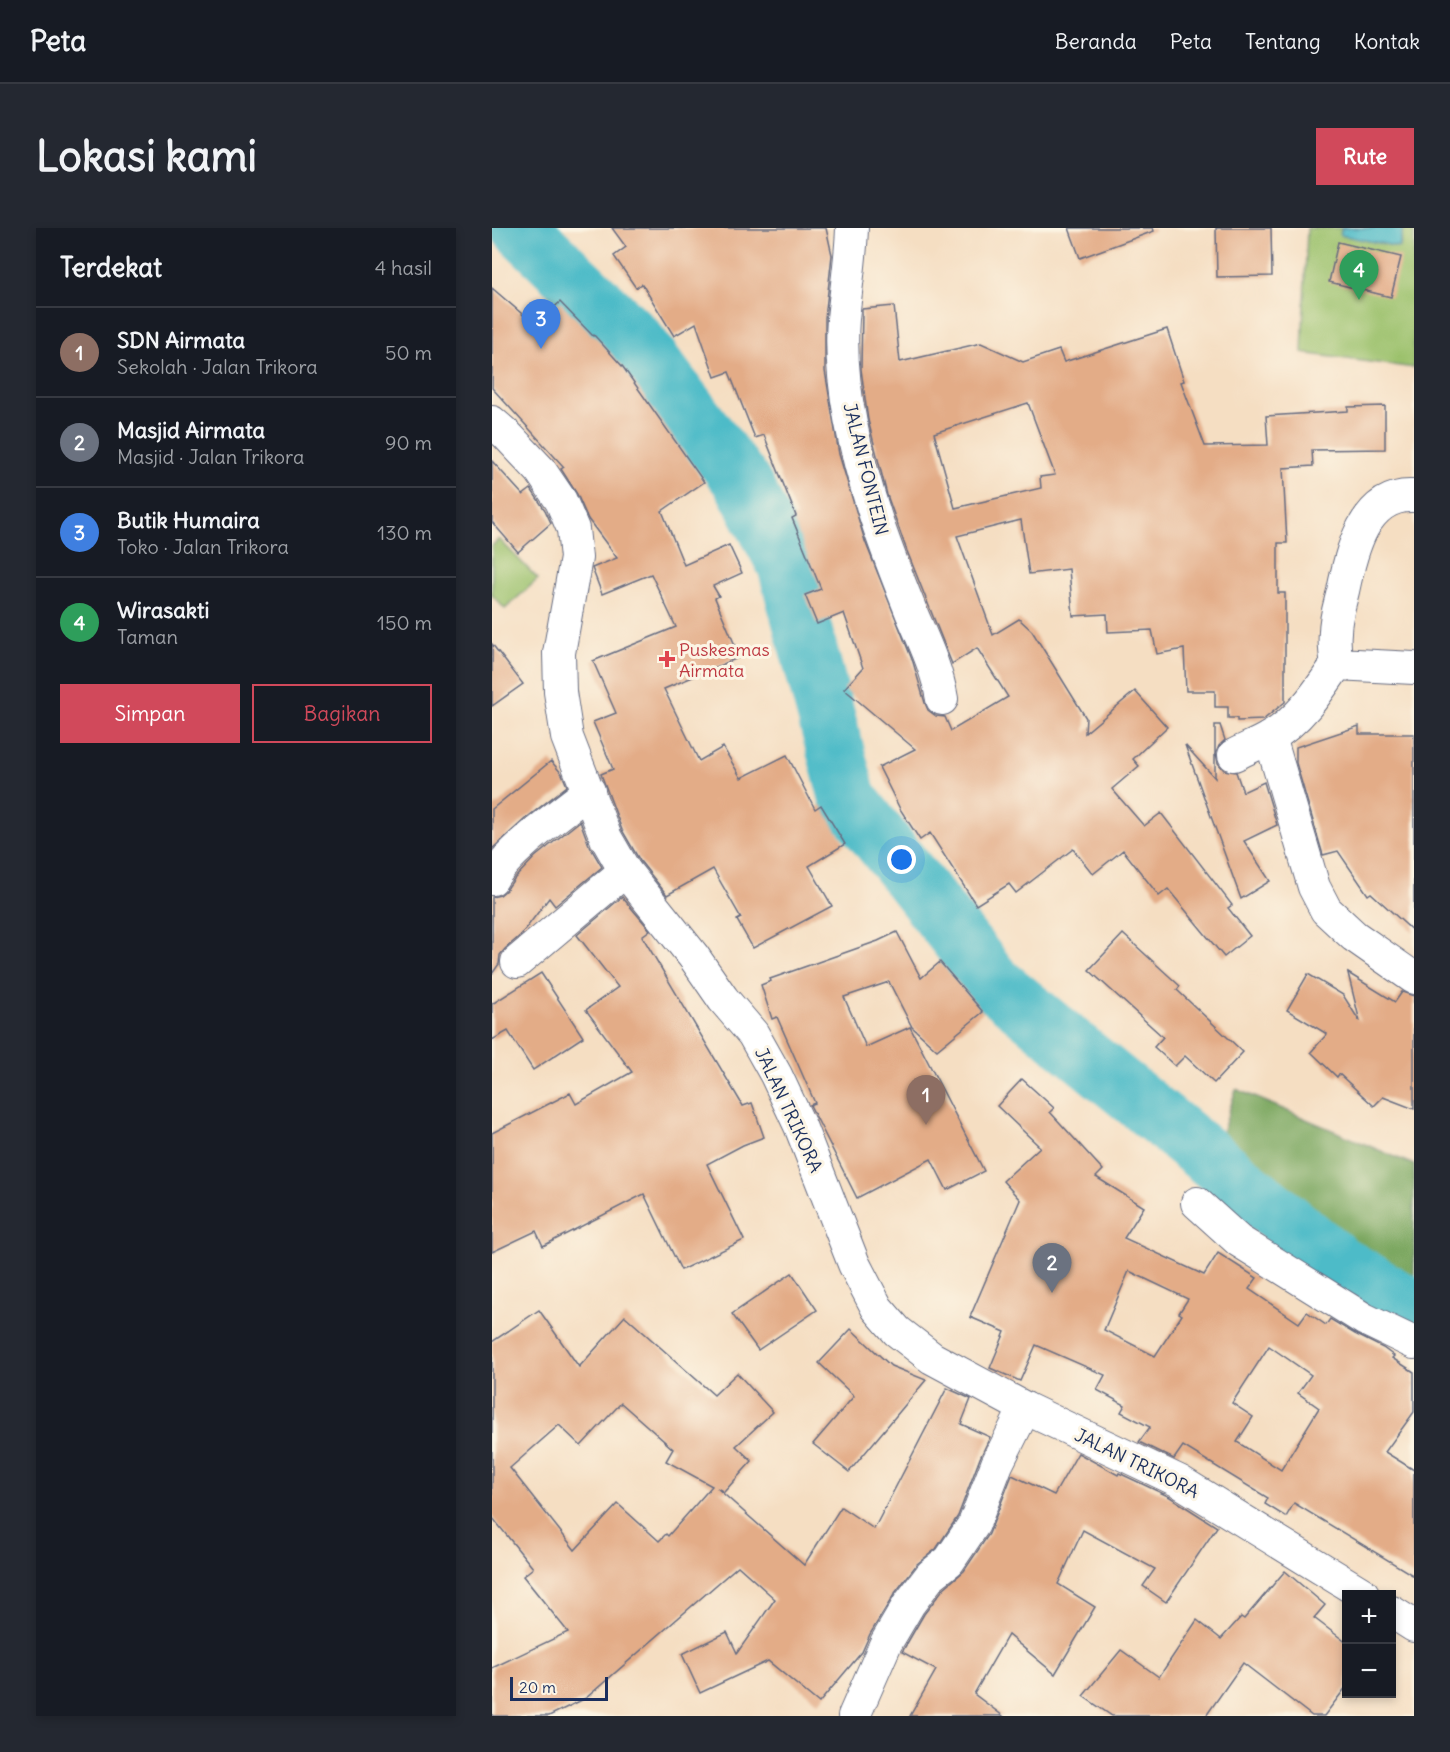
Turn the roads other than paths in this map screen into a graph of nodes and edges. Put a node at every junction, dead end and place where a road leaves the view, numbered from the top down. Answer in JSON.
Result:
{"nodes":[{"id":1,"x":852,"y":228,"type":"edge"},
{"id":2,"x":492,"y":422,"type":"edge"},
{"id":3,"x":1414,"y":496,"type":"edge"},
{"id":4,"x":1337,"y":664,"type":"junction"},
{"id":5,"x":1414,"y":668,"type":"edge"},
{"id":6,"x":942,"y":699,"type":"dead end"},
{"id":7,"x":1270,"y":737,"type":"junction"},
{"id":8,"x":1234,"y":755,"type":"dead end"},
{"id":9,"x":589,"y":791,"type":"junction"},
{"id":10,"x":625,"y":871,"type":"junction"},
{"id":11,"x":492,"y":879,"type":"edge"},
{"id":12,"x":517,"y":962,"type":"dead end"},
{"id":13,"x":1414,"y":978,"type":"edge"},
{"id":14,"x":1197,"y":1203,"type":"dead end"},
{"id":15,"x":1414,"y":1343,"type":"edge"},
{"id":16,"x":1025,"y":1408,"type":"junction"},
{"id":17,"x":1357,"y":1590,"type":"edge"},
{"id":18,"x":1396,"y":1615,"type":"edge"},
{"id":19,"x":1414,"y":1626,"type":"edge"},
{"id":20,"x":854,"y":1716,"type":"edge"}],
"edges":[{"from":1,"to":6,"type":"street","name":"JALAN FONTEIN"},
{"from":2,"to":9,"type":"street","name":"JALAN TRIKORA"},
{"from":3,"to":4,"type":"street"},
{"from":4,"to":5,"type":"street"},
{"from":4,"to":7,"type":"street"},
{"from":7,"to":8,"type":"street"},
{"from":7,"to":13,"type":"street"},
{"from":9,"to":10,"type":"street","name":"JALAN TRIKORA"},
{"from":9,"to":11,"type":"street"},
{"from":10,"to":12,"type":"street"},
{"from":10,"to":16,"type":"street","name":"JALAN TRIKORA"},
{"from":14,"to":15,"type":"street"},
{"from":16,"to":17,"type":"street","name":"JALAN TRIKORA"},
{"from":16,"to":20,"type":"street"},
{"from":18,"to":19,"type":"street"}]}
